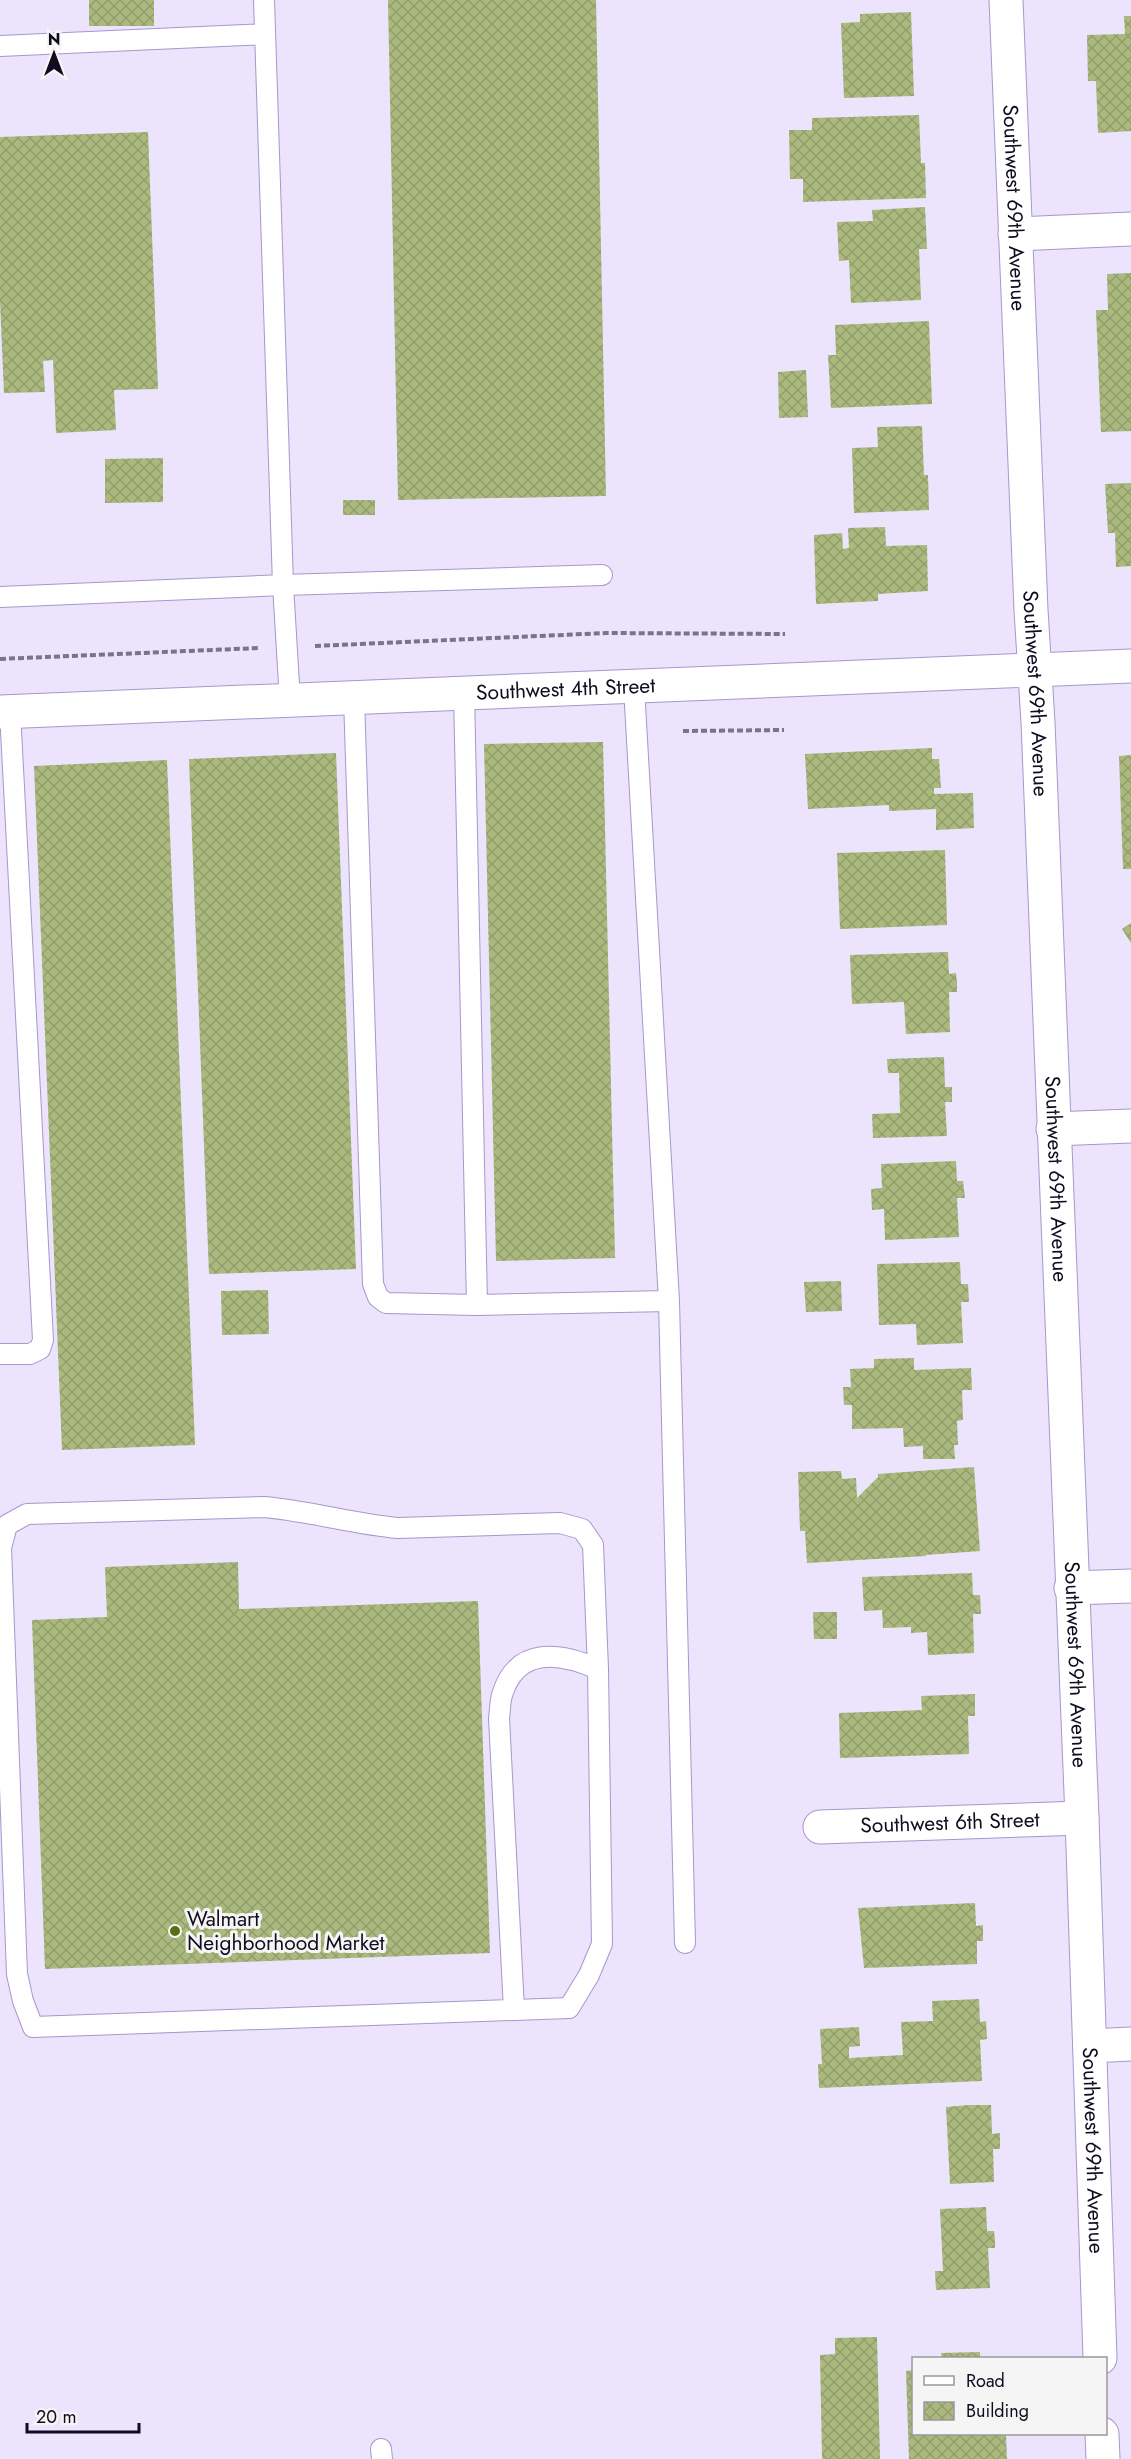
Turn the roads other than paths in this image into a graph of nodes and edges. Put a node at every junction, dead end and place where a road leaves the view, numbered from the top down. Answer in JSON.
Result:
{"nodes":[{"id":1,"x":264,"y":0,"type":"edge"},
{"id":2,"x":1006,"y":0,"type":"edge"},
{"id":3,"x":266,"y":34,"type":"junction"},
{"id":4,"x":0,"y":46,"type":"edge"},
{"id":5,"x":1131,"y":229,"type":"edge"},
{"id":6,"x":1015,"y":234,"type":"junction"},
{"id":7,"x":602,"y":575,"type":"dead end"},
{"id":8,"x":283,"y":585,"type":"junction"},
{"id":9,"x":0,"y":597,"type":"edge"},
{"id":10,"x":1131,"y":666,"type":"edge"},
{"id":11,"x":1035,"y":670,"type":"junction"},
{"id":12,"x":634,"y":687,"type":"junction"},
{"id":13,"x":464,"y":692,"type":"junction"},
{"id":14,"x":354,"y":698,"type":"junction"},
{"id":15,"x":290,"y":701,"type":"junction"},
{"id":16,"x":5,"y":711,"type":"edge"},
{"id":17,"x":1131,"y":1126,"type":"edge"},
{"id":18,"x":1053,"y":1129,"type":"junction"},
{"id":19,"x":669,"y":1300,"type":"junction"},
{"id":20,"x":477,"y":1305,"type":"junction"},
{"id":21,"x":0,"y":1354,"type":"edge"},
{"id":22,"x":1131,"y":1586,"type":"edge"},
{"id":23,"x":1071,"y":1588,"type":"junction"},
{"id":24,"x":598,"y":1669,"type":"junction"},
{"id":25,"x":1082,"y":1818,"type":"junction"},
{"id":26,"x":820,"y":1827,"type":"dead end"},
{"id":27,"x":685,"y":1943,"type":"dead end"},
{"id":28,"x":514,"y":2010,"type":"junction"},
{"id":29,"x":1131,"y":2044,"type":"edge"},
{"id":30,"x":1090,"y":2046,"type":"junction"},
{"id":31,"x":1100,"y":2357,"type":"edge"},
{"id":32,"x":1102,"y":2435,"type":"edge"},
{"id":33,"x":1103,"y":2459,"type":"edge"}],
"edges":[{"from":1,"to":3,"type":"lane"},
{"from":2,"to":6,"type":"street","name":"Southwest 69th Avenue"},
{"from":3,"to":4,"type":"lane"},
{"from":3,"to":8,"type":"lane"},
{"from":5,"to":6,"type":"street"},
{"from":6,"to":11,"type":"street","name":"Southwest 69th Avenue"},
{"from":7,"to":8,"type":"lane"},
{"from":8,"to":9,"type":"lane"},
{"from":8,"to":15,"type":"lane"},
{"from":10,"to":11,"type":"street","name":"Southwest 4th Street"},
{"from":11,"to":12,"type":"street","name":"Southwest 4th Street"},
{"from":11,"to":18,"type":"street","name":"Southwest 69th Avenue"},
{"from":12,"to":13,"type":"street","name":"Southwest 4th Street"},
{"from":12,"to":19,"type":"lane"},
{"from":13,"to":14,"type":"street","name":"Southwest 4th Street"},
{"from":13,"to":20,"type":"lane"},
{"from":14,"to":15,"type":"street","name":"Southwest 4th Street"},
{"from":14,"to":20,"type":"lane"},
{"from":15,"to":16,"type":"street","name":"Southwest 4th Street"},
{"from":16,"to":21,"type":"lane"},
{"from":17,"to":18,"type":"street"},
{"from":18,"to":23,"type":"street","name":"Southwest 69th Avenue"},
{"from":19,"to":20,"type":"lane"},
{"from":19,"to":27,"type":"lane"},
{"from":22,"to":23,"type":"street"},
{"from":23,"to":25,"type":"street","name":"Southwest 69th Avenue"},
{"from":24,"to":28,"type":"lane"},
{"from":24,"to":28,"type":"lane"},
{"from":24,"to":28,"type":"lane"},
{"from":25,"to":26,"type":"street","name":"Southwest 6th Street"},
{"from":25,"to":30,"type":"street","name":"Southwest 69th Avenue"},
{"from":29,"to":30,"type":"street"},
{"from":30,"to":31,"type":"street","name":"Southwest 69th Avenue"},
{"from":32,"to":33,"type":"street"}]}
